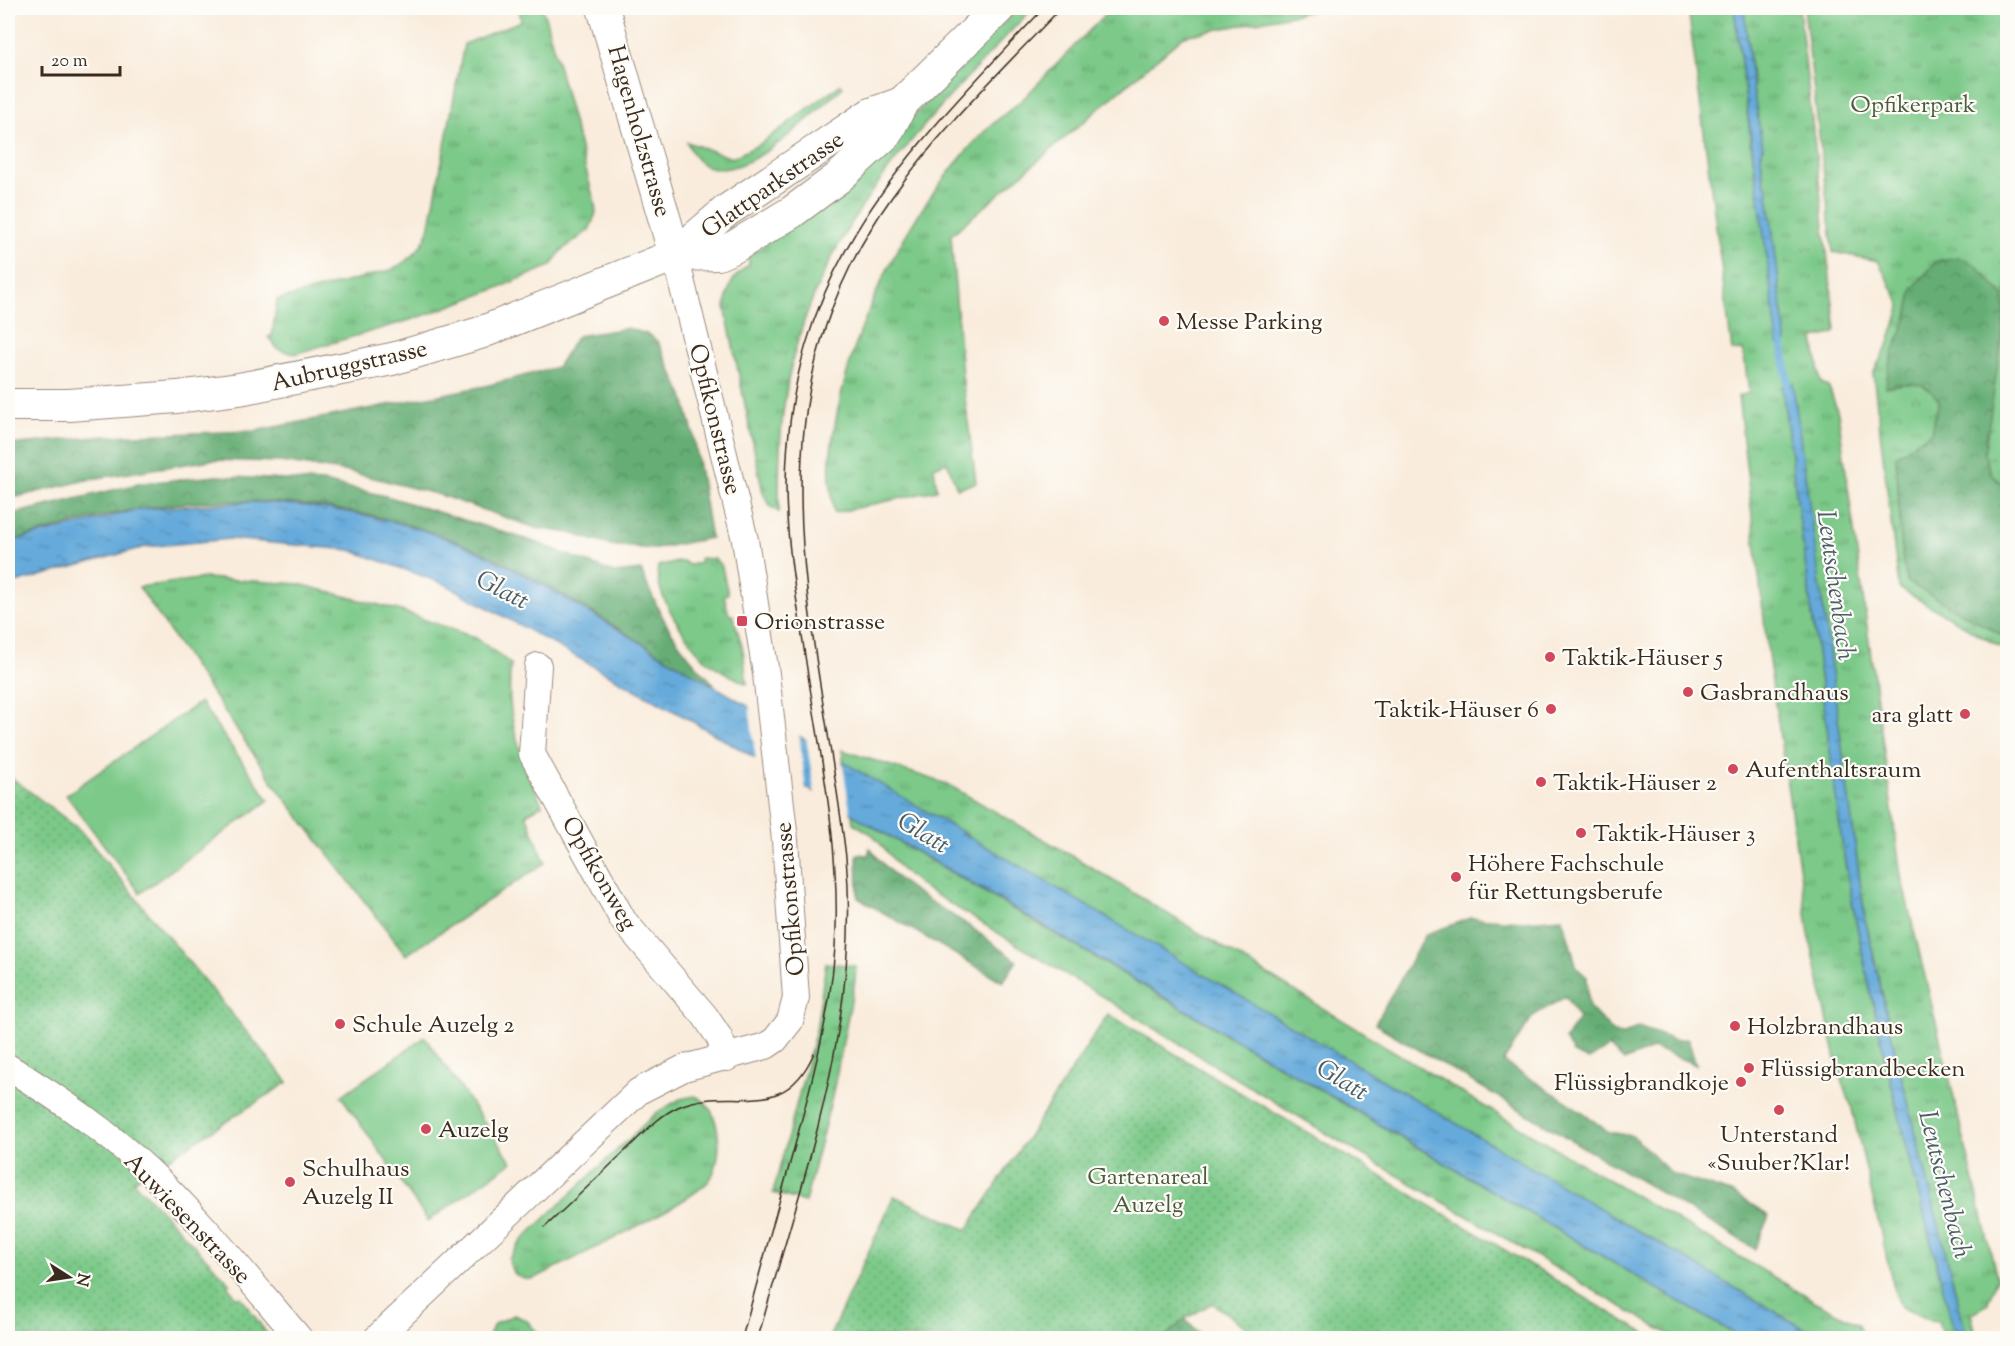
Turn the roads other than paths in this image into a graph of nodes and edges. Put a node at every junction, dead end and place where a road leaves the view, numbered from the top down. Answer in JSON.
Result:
{"nodes":[{"id":1,"x":603,"y":8,"type":"edge"},
{"id":2,"x":999,"y":8,"type":"edge"},
{"id":3,"x":675,"y":255,"type":"junction"},
{"id":4,"x":8,"y":405,"type":"edge"},
{"id":5,"x":538,"y":666,"type":"dead end"},
{"id":6,"x":727,"y":1058,"type":"junction"},
{"id":7,"x":8,"y":1067,"type":"edge"},
{"id":8,"x":299,"y":1338,"type":"edge"},
{"id":9,"x":376,"y":1338,"type":"edge"}],
"edges":[{"from":1,"to":3,"type":"street","name":"Hagenholzstrasse"},
{"from":2,"to":3,"type":"street","name":"Glattparkstrasse"},
{"from":3,"to":4,"type":"street","name":"Aubruggstrasse"},
{"from":3,"to":6,"type":"street","name":"Opfikonstrasse"},
{"from":5,"to":6,"type":"street","name":"Opfikonweg"},
{"from":6,"to":9,"type":"street","name":"Opfikonstrasse"},
{"from":7,"to":8,"type":"street","name":"Auwiesenstrasse"}]}
